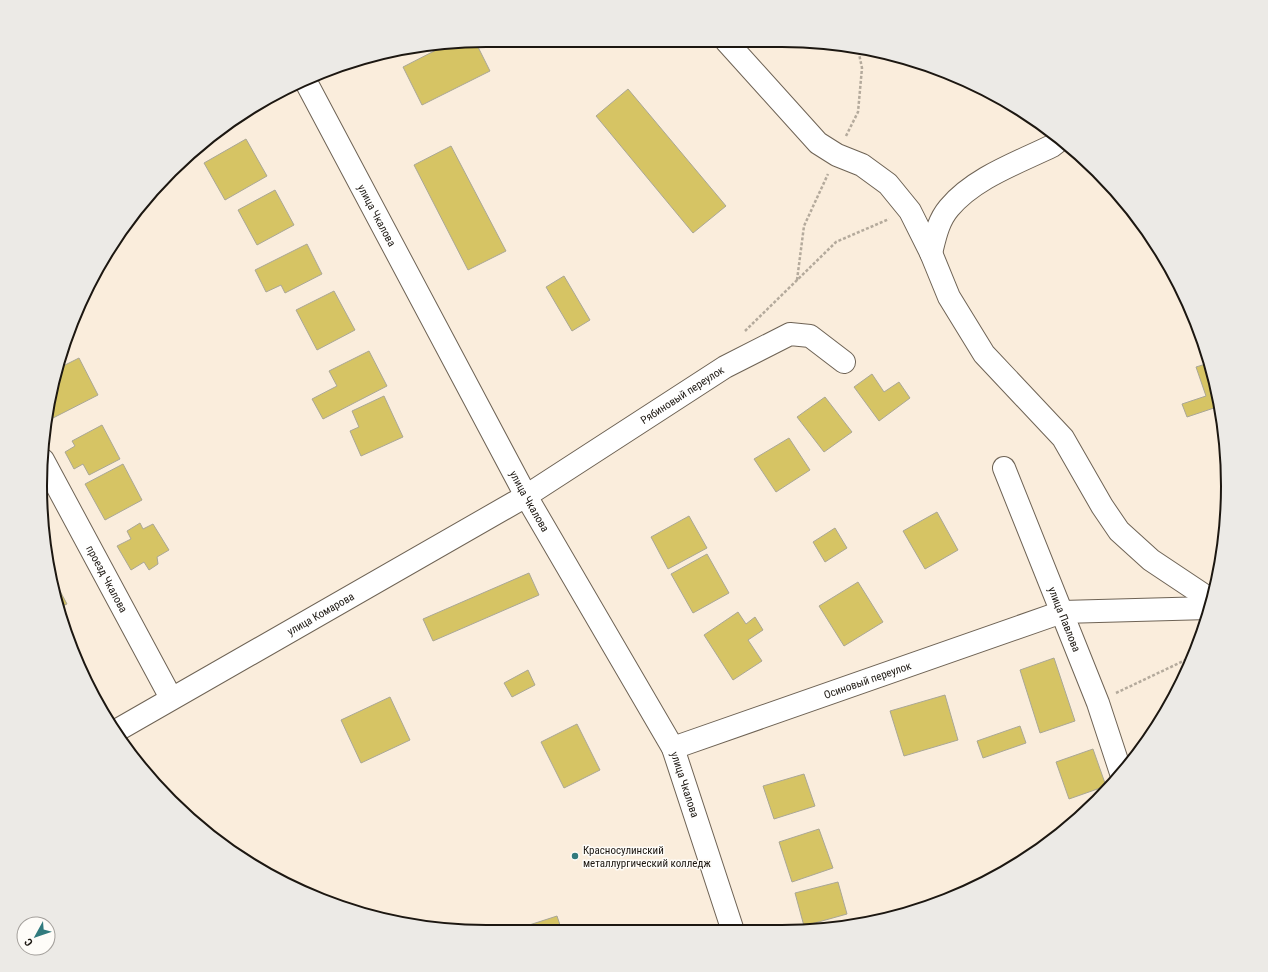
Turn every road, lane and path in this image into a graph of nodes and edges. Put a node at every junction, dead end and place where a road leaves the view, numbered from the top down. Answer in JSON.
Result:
{"nodes":[{"id":1,"x":731,"y":47,"type":"edge"},
{"id":2,"x":308,"y":85,"type":"edge"},
{"id":3,"x":1055,"y":143,"type":"edge"},
{"id":4,"x":910,"y":211,"type":"junction"},
{"id":5,"x":931,"y":253,"type":"junction"},
{"id":6,"x":742,"y":334,"type":"dead end"},
{"id":7,"x":844,"y":362,"type":"dead end"},
{"id":8,"x":1004,"y":468,"type":"dead end"},
{"id":9,"x":48,"y":469,"type":"edge"},
{"id":10,"x":526,"y":496,"type":"junction"},
{"id":11,"x":1207,"y":597,"type":"edge"},
{"id":12,"x":1204,"y":608,"type":"edge"},
{"id":13,"x":1062,"y":612,"type":"junction"},
{"id":14,"x":1185,"y":660,"type":"edge"},
{"id":15,"x":171,"y":698,"type":"junction"},
{"id":16,"x":1098,"y":703,"type":"junction"},
{"id":17,"x":120,"y":728,"type":"edge"},
{"id":18,"x":672,"y":748,"type":"junction"},
{"id":19,"x":1119,"y":767,"type":"edge"},
{"id":20,"x":731,"y":925,"type":"edge"}],
"edges":[{"from":1,"to":4,"type":"street"},
{"from":2,"to":10,"type":"street","name":"улица Чкалова"},
{"from":3,"to":5,"type":"street"},
{"from":4,"to":5,"type":"street"},
{"from":4,"to":6,"type":"path"},
{"from":5,"to":11,"type":"street"},
{"from":7,"to":10,"type":"street","name":"Рябиновый переулок"},
{"from":8,"to":13,"type":"street","name":"улица Павлова"},
{"from":9,"to":15,"type":"street","name":"проезд Чкалова"},
{"from":10,"to":15,"type":"street","name":"улица Комарова"},
{"from":10,"to":18,"type":"street","name":"улица Чкалова"},
{"from":12,"to":13,"type":"street","name":"Осиновый переулок"},
{"from":13,"to":16,"type":"street","name":"улица Павлова"},
{"from":13,"to":18,"type":"street","name":"Осиновый переулок"},
{"from":14,"to":16,"type":"path"},
{"from":15,"to":17,"type":"street","name":"улица Комарова"},
{"from":16,"to":19,"type":"street","name":"улица Павлова"},
{"from":18,"to":20,"type":"street","name":"улица Чкалова"}]}
